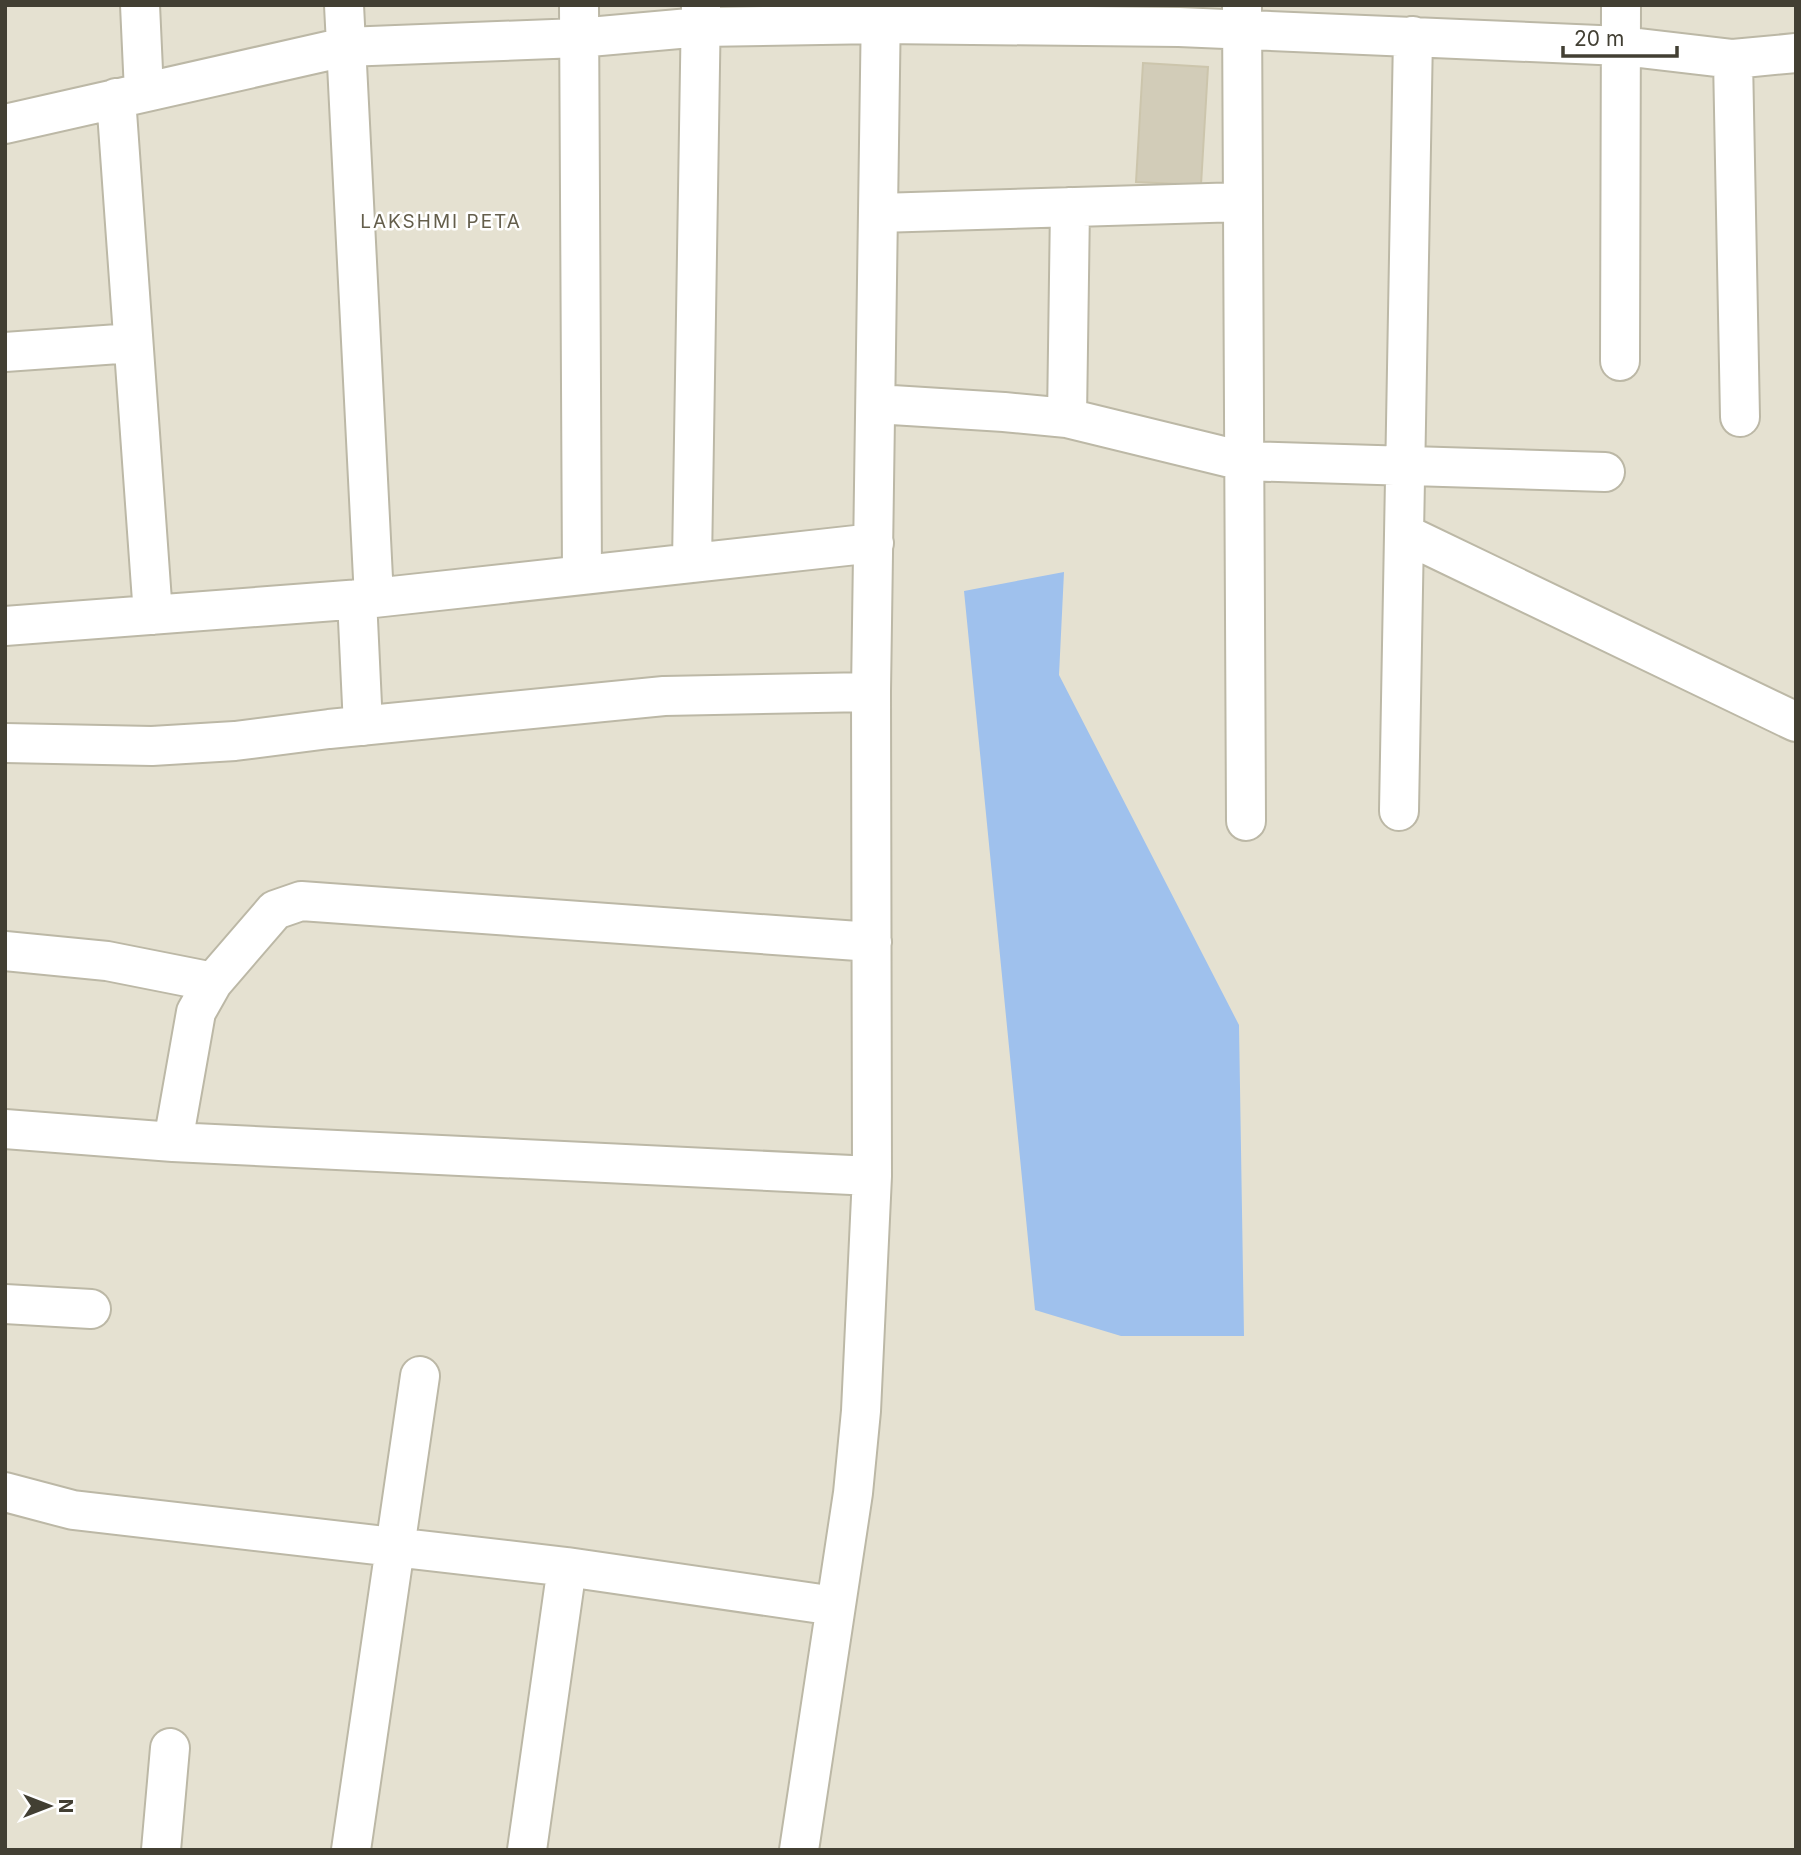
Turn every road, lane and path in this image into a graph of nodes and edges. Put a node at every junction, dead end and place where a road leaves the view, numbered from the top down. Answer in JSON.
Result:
{"nodes":[{"id":1,"x":140,"y":5,"type":"edge"},
{"id":2,"x":344,"y":5,"type":"edge"},
{"id":3,"x":1621,"y":5,"type":"edge"},
{"id":4,"x":881,"y":14,"type":"edge"},
{"id":5,"x":1067,"y":15,"type":"edge"},
{"id":6,"x":701,"y":16,"type":"edge"},
{"id":7,"x":1242,"y":18,"type":"edge"},
{"id":8,"x":578,"y":21,"type":"edge"},
{"id":9,"x":1413,"y":36,"type":"junction"},
{"id":10,"x":1622,"y":46,"type":"junction"},
{"id":11,"x":345,"y":47,"type":"junction"},
{"id":12,"x":1796,"y":53,"type":"edge"},
{"id":13,"x":1733,"y":59,"type":"junction"},
{"id":14,"x":130,"y":95,"type":"junction"},
{"id":15,"x":5,"y":124,"type":"edge"},
{"id":16,"x":1242,"y":202,"type":"junction"},
{"id":17,"x":1070,"y":207,"type":"junction"},
{"id":18,"x":879,"y":214,"type":"junction"},
{"id":19,"x":133,"y":343,"type":"junction"},
{"id":20,"x":5,"y":352,"type":"edge"},
{"id":21,"x":1620,"y":361,"type":"dead end"},
{"id":22,"x":876,"y":404,"type":"junction"},
{"id":23,"x":1740,"y":417,"type":"dead end"},
{"id":24,"x":1067,"y":418,"type":"junction"},
{"id":25,"x":1243,"y":461,"type":"junction"},
{"id":26,"x":1407,"y":466,"type":"junction"},
{"id":27,"x":1605,"y":472,"type":"dead end"},
{"id":28,"x":1405,"y":534,"type":"junction"},
{"id":29,"x":874,"y":543,"type":"junction"},
{"id":30,"x":692,"y":563,"type":"junction"},
{"id":31,"x":582,"y":575,"type":"junction"},
{"id":32,"x":366,"y":598,"type":"junction"},
{"id":33,"x":153,"y":615,"type":"junction"},
{"id":34,"x":5,"y":625,"type":"edge"},
{"id":35,"x":872,"y":692,"type":"junction"},
{"id":36,"x":1796,"y":722,"type":"edge"},
{"id":37,"x":363,"y":726,"type":"junction"},
{"id":38,"x":5,"y":743,"type":"edge"},
{"id":39,"x":1399,"y":811,"type":"dead end"},
{"id":40,"x":1247,"y":821,"type":"dead end"},
{"id":41,"x":872,"y":942,"type":"junction"},
{"id":42,"x":5,"y":951,"type":"edge"},
{"id":43,"x":195,"y":978,"type":"junction"},
{"id":44,"x":5,"y":1129,"type":"edge"},
{"id":45,"x":156,"y":1141,"type":"junction"},
{"id":46,"x":872,"y":1176,"type":"junction"},
{"id":47,"x":5,"y":1304,"type":"edge"},
{"id":48,"x":91,"y":1309,"type":"dead end"},
{"id":49,"x":420,"y":1376,"type":"dead end"},
{"id":50,"x":5,"y":1492,"type":"edge"},
{"id":51,"x":394,"y":1546,"type":"junction"},
{"id":52,"x":566,"y":1567,"type":"junction"},
{"id":53,"x":835,"y":1606,"type":"junction"},
{"id":54,"x":170,"y":1748,"type":"dead end"},
{"id":55,"x":161,"y":1850,"type":"edge"},
{"id":56,"x":351,"y":1850,"type":"edge"},
{"id":57,"x":527,"y":1850,"type":"edge"},
{"id":58,"x":799,"y":1850,"type":"edge"}],
"edges":[{"from":1,"to":14,"type":"street"},
{"from":2,"to":11,"type":"street"},
{"from":3,"to":10,"type":"street"},
{"from":4,"to":5,"type":"street"},
{"from":4,"to":6,"type":"street"},
{"from":4,"to":18,"type":"street"},
{"from":5,"to":7,"type":"street"},
{"from":6,"to":8,"type":"street"},
{"from":6,"to":30,"type":"street"},
{"from":7,"to":9,"type":"street"},
{"from":7,"to":16,"type":"street"},
{"from":8,"to":11,"type":"street"},
{"from":8,"to":31,"type":"street"},
{"from":9,"to":10,"type":"street"},
{"from":9,"to":26,"type":"street"},
{"from":10,"to":13,"type":"street"},
{"from":10,"to":21,"type":"street"},
{"from":11,"to":14,"type":"street"},
{"from":11,"to":32,"type":"street"},
{"from":12,"to":13,"type":"street"},
{"from":13,"to":23,"type":"street"},
{"from":14,"to":15,"type":"street"},
{"from":14,"to":19,"type":"street"},
{"from":16,"to":17,"type":"street"},
{"from":16,"to":25,"type":"street"},
{"from":17,"to":18,"type":"street"},
{"from":17,"to":24,"type":"street"},
{"from":18,"to":22,"type":"street"},
{"from":19,"to":20,"type":"street"},
{"from":19,"to":33,"type":"street"},
{"from":22,"to":24,"type":"street"},
{"from":22,"to":29,"type":"street"},
{"from":24,"to":25,"type":"street"},
{"from":25,"to":26,"type":"street"},
{"from":25,"to":40,"type":"street"},
{"from":26,"to":27,"type":"street"},
{"from":26,"to":28,"type":"street"},
{"from":28,"to":36,"type":"street"},
{"from":28,"to":39,"type":"street"},
{"from":29,"to":30,"type":"street"},
{"from":29,"to":35,"type":"street"},
{"from":30,"to":31,"type":"street"},
{"from":31,"to":32,"type":"street"},
{"from":32,"to":33,"type":"street"},
{"from":32,"to":37,"type":"street"},
{"from":33,"to":34,"type":"street"},
{"from":35,"to":37,"type":"street"},
{"from":35,"to":41,"type":"street"},
{"from":37,"to":38,"type":"street"},
{"from":41,"to":43,"type":"street"},
{"from":41,"to":46,"type":"street"},
{"from":42,"to":43,"type":"street"},
{"from":43,"to":45,"type":"street"},
{"from":44,"to":45,"type":"street"},
{"from":45,"to":46,"type":"street"},
{"from":46,"to":53,"type":"street"},
{"from":47,"to":48,"type":"street"},
{"from":49,"to":51,"type":"street"},
{"from":50,"to":51,"type":"street"},
{"from":51,"to":52,"type":"street"},
{"from":51,"to":56,"type":"street"},
{"from":52,"to":53,"type":"street"},
{"from":52,"to":57,"type":"street"},
{"from":53,"to":58,"type":"street"},
{"from":54,"to":55,"type":"street"}]}
